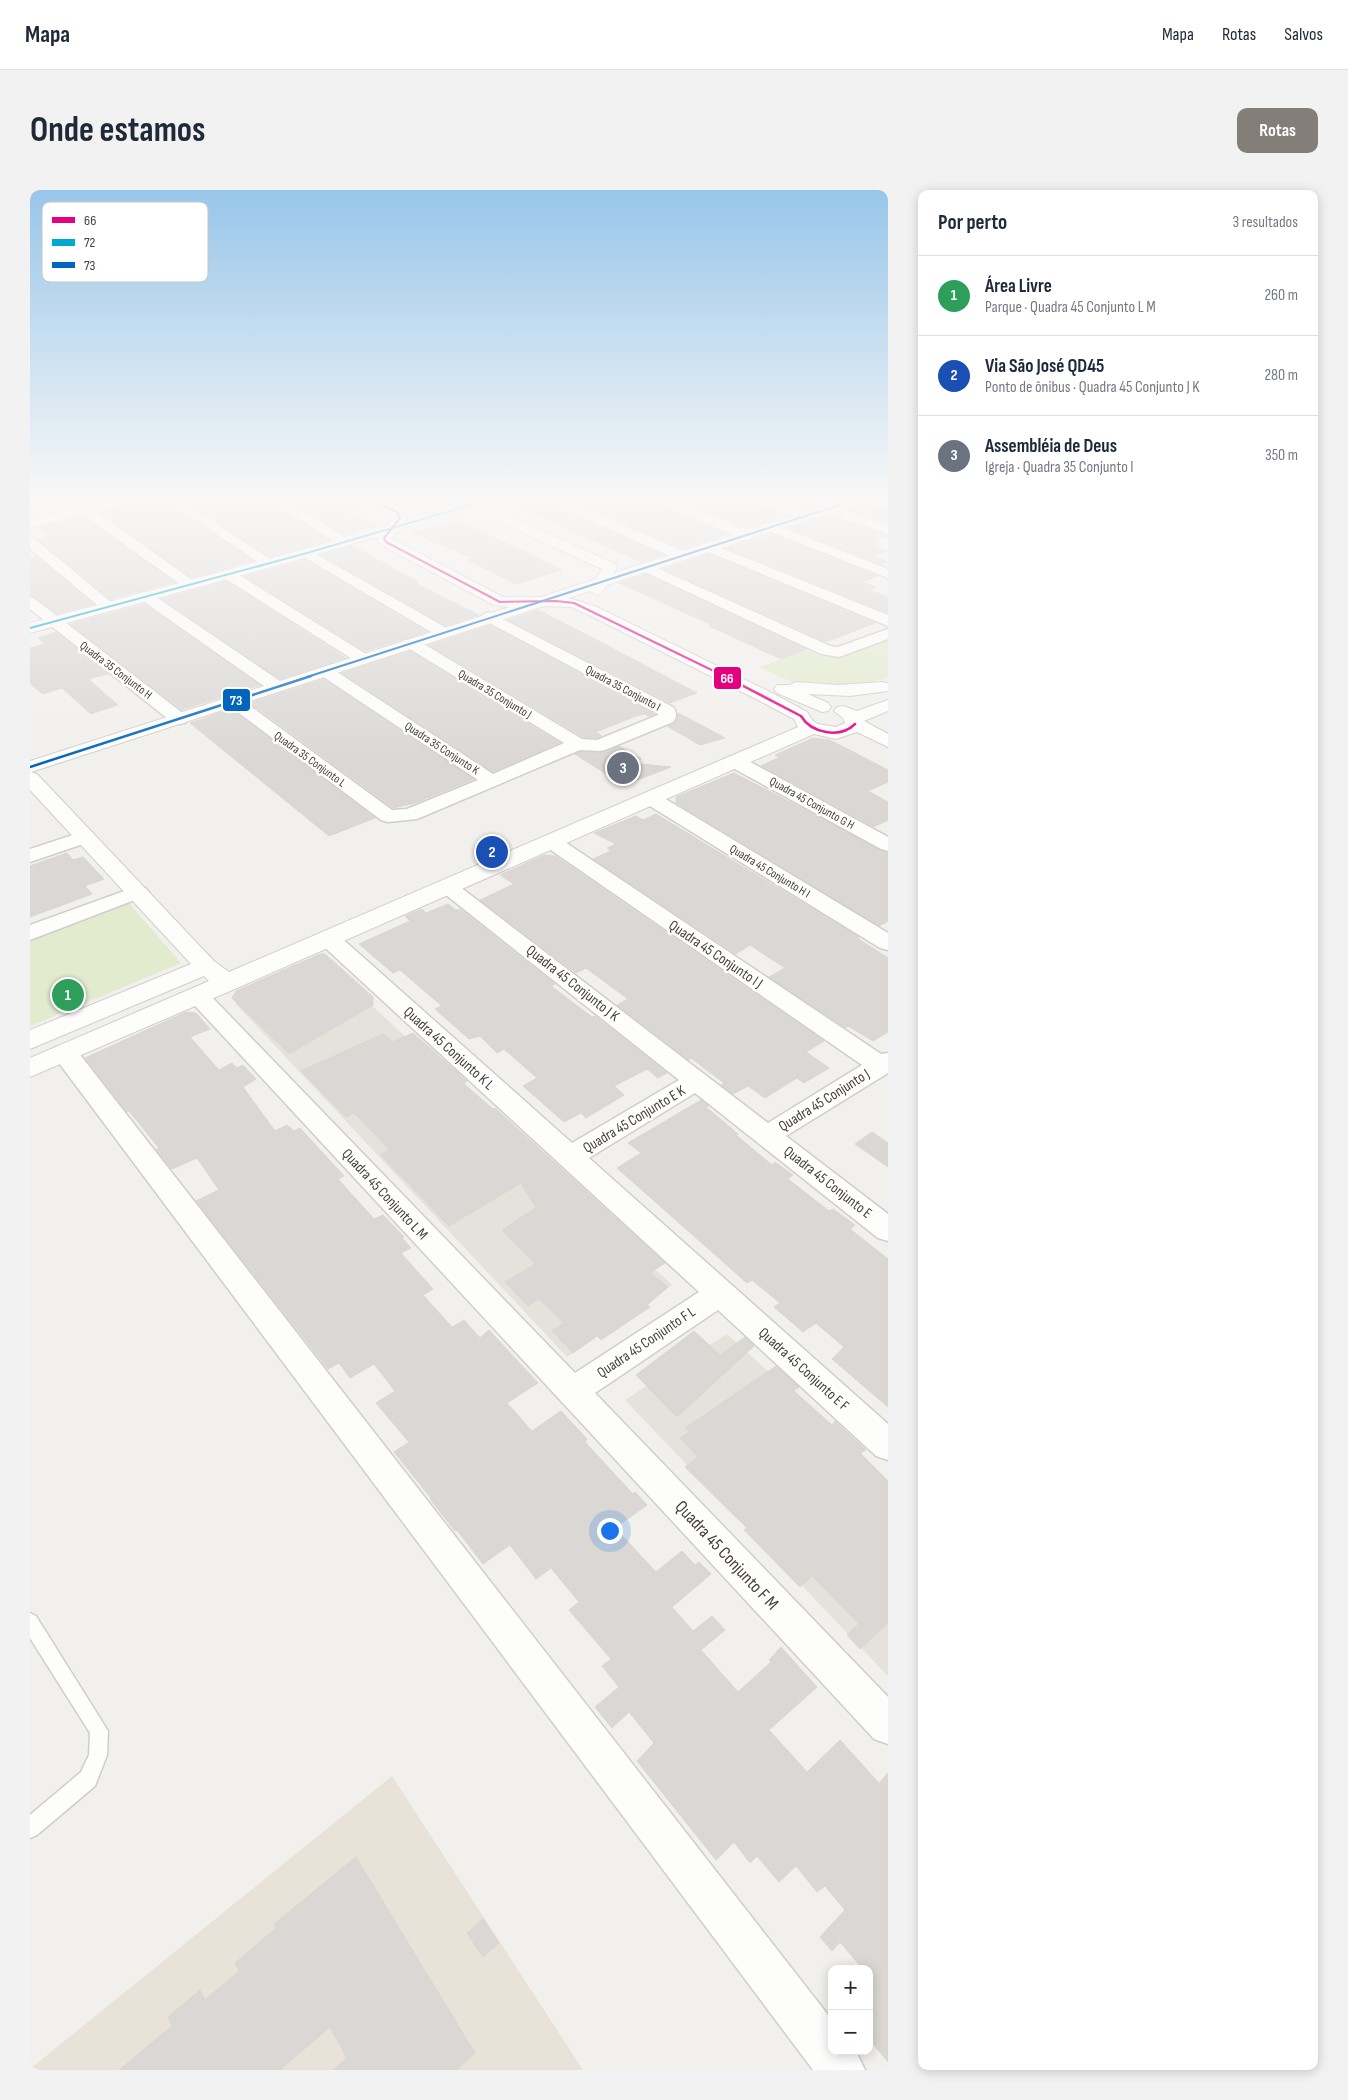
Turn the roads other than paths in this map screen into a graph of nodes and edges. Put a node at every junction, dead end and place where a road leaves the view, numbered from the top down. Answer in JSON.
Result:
{"nodes":[{"id":1,"x":86,"y":588,"type":"edge"},
{"id":2,"x":175,"y":588,"type":"edge"},
{"id":3,"x":250,"y":588,"type":"edge"},
{"id":4,"x":367,"y":588,"type":"edge"},
{"id":5,"x":459,"y":588,"type":"edge"},
{"id":6,"x":573,"y":588,"type":"edge"},
{"id":7,"x":599,"y":588,"type":"edge"},
{"id":8,"x":686,"y":588,"type":"edge"},
{"id":9,"x":808,"y":588,"type":"edge"},
{"id":10,"x":145,"y":596,"type":"junction"},
{"id":11,"x":30,"y":602,"type":"edge"},
{"id":12,"x":538,"y":602,"type":"junction"},
{"id":13,"x":108,"y":606,"type":"junction"},
{"id":14,"x":496,"y":611,"type":"junction"},
{"id":15,"x":888,"y":621,"type":"edge"},
{"id":16,"x":52,"y":622,"type":"junction"},
{"id":17,"x":30,"y":628,"type":"edge"},
{"id":18,"x":656,"y":628,"type":"junction"},
{"id":19,"x":444,"y":632,"type":"junction"},
{"id":20,"x":639,"y":634,"type":"junction"},
{"id":21,"x":888,"y":634,"type":"edge"},
{"id":22,"x":412,"y":643,"type":"junction"},
{"id":23,"x":363,"y":659,"type":"junction"},
{"id":24,"x":325,"y":671,"type":"junction"},
{"id":25,"x":772,"y":684,"type":"junction"},
{"id":26,"x":885,"y":686,"type":"edge"},
{"id":27,"x":277,"y":687,"type":"junction"},
{"id":28,"x":232,"y":701,"type":"junction"},
{"id":29,"x":888,"y":705,"type":"edge"},
{"id":30,"x":828,"y":707,"type":"junction"},
{"id":31,"x":179,"y":719,"type":"junction"},
{"id":32,"x":855,"y":721,"type":"junction"},
{"id":33,"x":806,"y":722,"type":"junction"},
{"id":34,"x":836,"y":733,"type":"junction"},
{"id":35,"x":888,"y":741,"type":"edge"},
{"id":36,"x":578,"y":744,"type":"junction"},
{"id":37,"x":888,"y":759,"type":"edge"},
{"id":38,"x":736,"y":762,"type":"junction"},
{"id":39,"x":30,"y":767,"type":"edge"},
{"id":40,"x":30,"y":778,"type":"edge"},
{"id":41,"x":492,"y":781,"type":"junction"},
{"id":42,"x":652,"y":799,"type":"junction"},
{"id":43,"x":388,"y":816,"type":"joint"},
{"id":44,"x":85,"y":837,"type":"junction"},
{"id":45,"x":552,"y":842,"type":"junction"},
{"id":46,"x":888,"y":845,"type":"edge"},
{"id":47,"x":30,"y":856,"type":"edge"},
{"id":48,"x":448,"y":887,"type":"junction"},
{"id":49,"x":138,"y":892,"type":"junction"},
{"id":50,"x":30,"y":933,"type":"edge"},
{"id":51,"x":329,"y":939,"type":"junction"},
{"id":52,"x":888,"y":943,"type":"edge"},
{"id":53,"x":206,"y":966,"type":"junction"},
{"id":54,"x":228,"y":983,"type":"junction"},
{"id":55,"x":198,"y":996,"type":"junction"},
{"id":56,"x":30,"y":1040,"type":"edge"},
{"id":57,"x":65,"y":1053,"type":"junction"},
{"id":58,"x":884,"y":1064,"type":"edge"},
{"id":59,"x":30,"y":1068,"type":"edge"},
{"id":60,"x":698,"y":1080,"type":"junction"},
{"id":61,"x":768,"y":1135,"type":"junction"},
{"id":62,"x":570,"y":1157,"type":"junction"},
{"id":63,"x":888,"y":1230,"type":"edge"},
{"id":64,"x":720,"y":1293,"type":"junction"},
{"id":65,"x":573,"y":1391,"type":"junction"},
{"id":66,"x":888,"y":1445,"type":"edge"},
{"id":67,"x":30,"y":1622,"type":"edge"},
{"id":68,"x":885,"y":1722,"type":"edge"},
{"id":69,"x":30,"y":1828,"type":"edge"},
{"id":70,"x":842,"y":2070,"type":"edge"}],
"edges":[{"from":1,"to":13,"type":"street"},
{"from":2,"to":10,"type":"street"},
{"from":3,"to":23,"type":"street"},
{"from":4,"to":19,"type":"street"},
{"from":5,"to":14,"type":"street"},
{"from":6,"to":12,"type":"street"},
{"from":7,"to":18,"type":"street"},
{"from":8,"to":21,"type":"street"},
{"from":9,"to":15,"type":"street"},
{"from":10,"to":13,"type":"street"},
{"from":10,"to":27,"type":"street"},
{"from":11,"to":16,"type":"street","name":"Quadra 35 Conjunto H"},
{"from":12,"to":14,"type":"street"},
{"from":12,"to":20,"type":"street"},
{"from":13,"to":16,"type":"street"},
{"from":14,"to":19,"type":"street"},
{"from":14,"to":36,"type":"street","name":"Quadra 35 Conjunto I"},
{"from":16,"to":17,"type":"street"},
{"from":16,"to":31,"type":"street","name":"Quadra 35 Conjunto H"},
{"from":18,"to":20,"type":"street"},
{"from":18,"to":25,"type":"street"},
{"from":19,"to":22,"type":"street"},
{"from":20,"to":33,"type":"street"},
{"from":22,"to":23,"type":"street"},
{"from":22,"to":36,"type":"street","name":"Quadra 35 Conjunto J"},
{"from":23,"to":24,"type":"street"},
{"from":24,"to":27,"type":"street"},
{"from":24,"to":41,"type":"street","name":"Quadra 35 Conjunto K"},
{"from":25,"to":26,"type":"street"},
{"from":25,"to":30,"type":"street"},
{"from":26,"to":30,"type":"street"},
{"from":27,"to":28,"type":"street"},
{"from":28,"to":31,"type":"street"},
{"from":28,"to":43,"type":"street","name":"Quadra 35 Conjunto L"},
{"from":29,"to":32,"type":"street"},
{"from":30,"to":32,"type":"street"},
{"from":30,"to":33,"type":"street"},
{"from":31,"to":39,"type":"street"},
{"from":32,"to":34,"type":"street"},
{"from":32,"to":35,"type":"street"},
{"from":33,"to":34,"type":"street"},
{"from":33,"to":38,"type":"street"},
{"from":34,"to":37,"type":"street"},
{"from":36,"to":41,"type":"street"},
{"from":38,"to":42,"type":"street"},
{"from":38,"to":46,"type":"street","name":"Quadra 45 Conjunto G H"},
{"from":40,"to":44,"type":"street"},
{"from":41,"to":43,"type":"street","name":"Quadra 35 Conjunto K"},
{"from":42,"to":45,"type":"street"},
{"from":42,"to":52,"type":"street","name":"Quadra 45 Conjunto H I"},
{"from":44,"to":47,"type":"street"},
{"from":44,"to":49,"type":"street"},
{"from":45,"to":48,"type":"street"},
{"from":45,"to":58,"type":"street","name":"Quadra 45 Conjunto I J"},
{"from":48,"to":51,"type":"street"},
{"from":48,"to":60,"type":"street","name":"Quadra 45 Conjunto J K"},
{"from":49,"to":50,"type":"street"},
{"from":49,"to":53,"type":"street"},
{"from":51,"to":54,"type":"street"},
{"from":51,"to":62,"type":"street","name":"Quadra 45 Conjunto K L"},
{"from":53,"to":54,"type":"street"},
{"from":53,"to":56,"type":"street"},
{"from":54,"to":55,"type":"street"},
{"from":55,"to":57,"type":"street"},
{"from":55,"to":65,"type":"street","name":"Quadra 45 Conjunto L M"},
{"from":57,"to":59,"type":"street"},
{"from":57,"to":70,"type":"street"},
{"from":58,"to":61,"type":"street","name":"Quadra 45 Conjunto J"},
{"from":60,"to":61,"type":"street","name":"Quadra 45 Conjunto J K"},
{"from":60,"to":62,"type":"street","name":"Quadra 45 Conjunto E K"},
{"from":61,"to":63,"type":"street","name":"Quadra 45 Conjunto E"},
{"from":62,"to":64,"type":"street","name":"Quadra 45 Conjunto K L"},
{"from":64,"to":65,"type":"street","name":"Quadra 45 Conjunto F L"},
{"from":64,"to":66,"type":"street","name":"Quadra 45 Conjunto E F"},
{"from":65,"to":68,"type":"street","name":"Quadra 45 Conjunto F M"},
{"from":67,"to":69,"type":"lane"}]}
